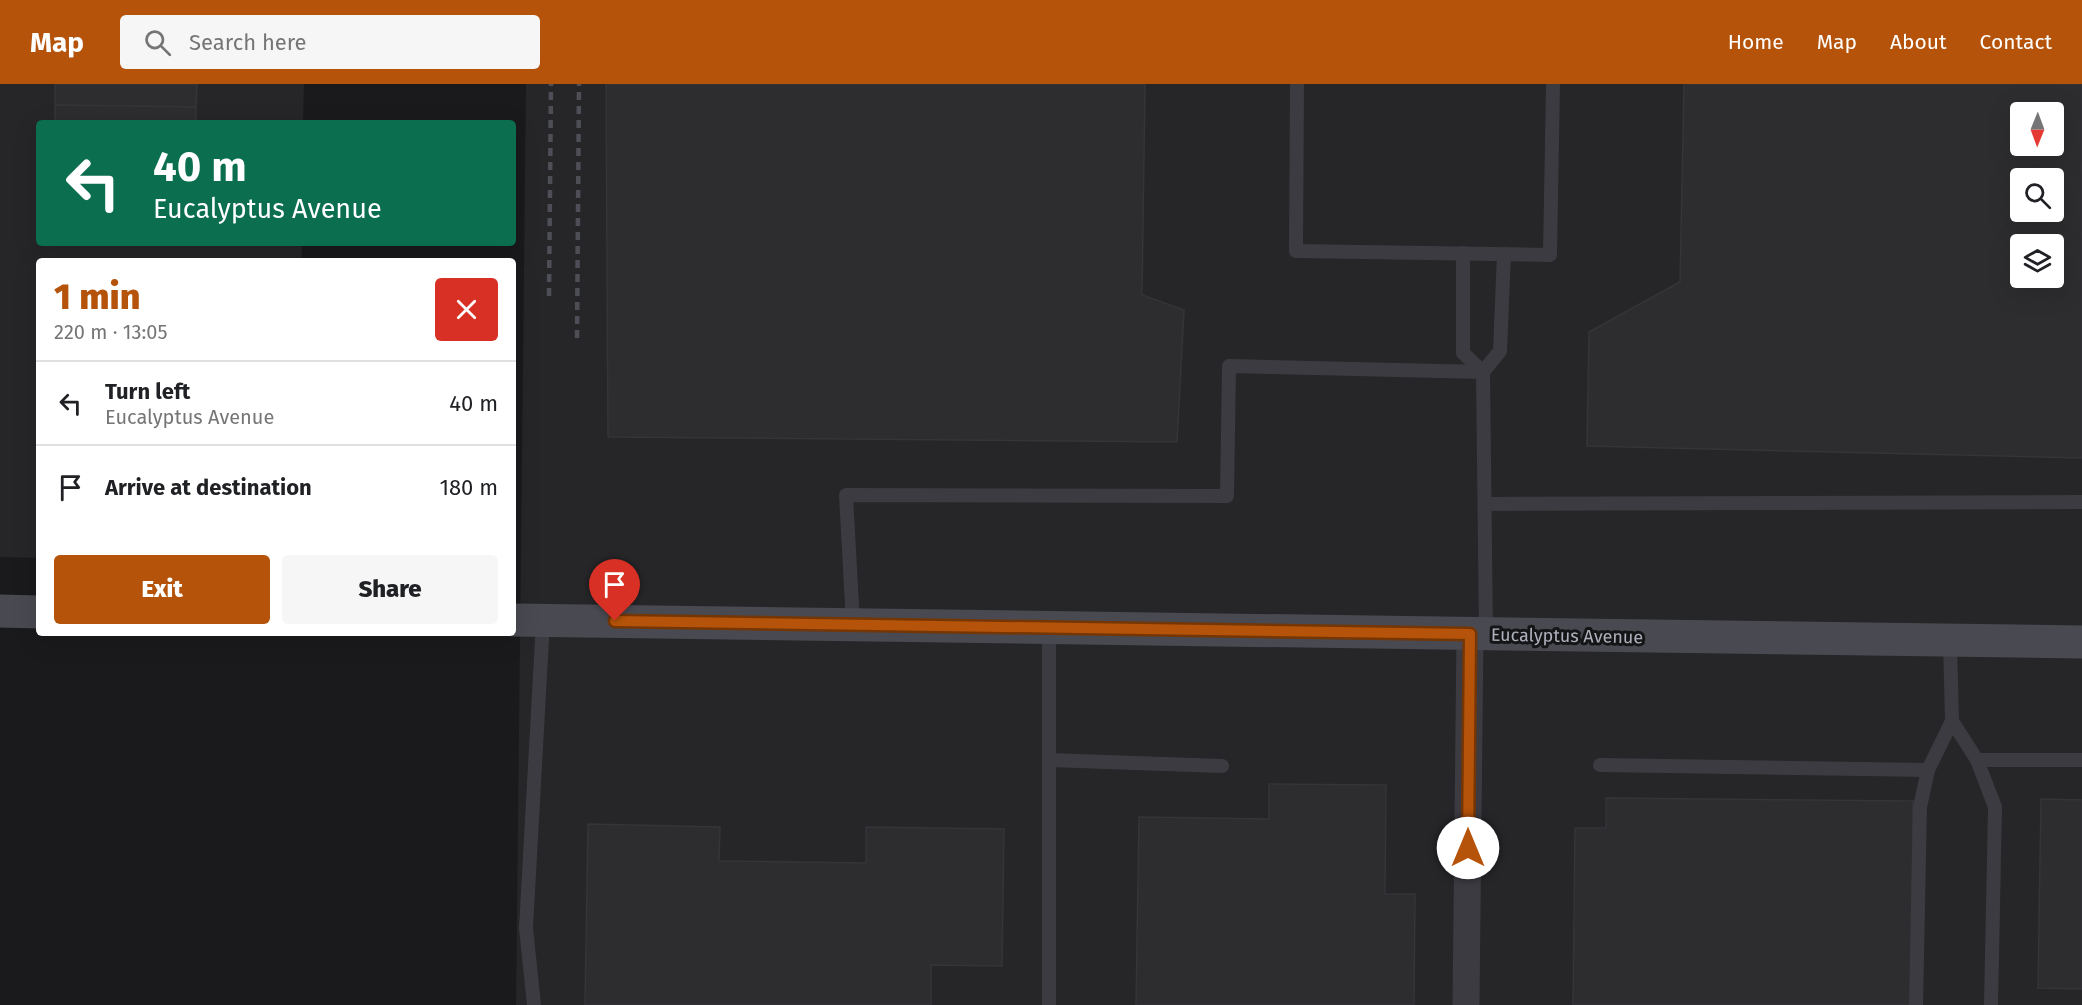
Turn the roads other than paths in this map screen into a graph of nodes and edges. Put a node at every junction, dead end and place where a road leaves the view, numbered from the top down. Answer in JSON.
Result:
{"nodes":[{"id":1,"x":1297,"y":84,"type":"edge"},
{"id":2,"x":1553,"y":84,"type":"edge"},
{"id":3,"x":1462,"y":253,"type":"junction"},
{"id":4,"x":1504,"y":254,"type":"junction"},
{"id":5,"x":1483,"y":372,"type":"junction"},
{"id":6,"x":2082,"y":502,"type":"edge"},
{"id":7,"x":1485,"y":504,"type":"junction"},
{"id":8,"x":0,"y":611,"type":"edge"},
{"id":9,"x":36,"y":612,"type":"edge"},
{"id":10,"x":528,"y":620,"type":"edge"},
{"id":11,"x":853,"y":625,"type":"junction"},
{"id":12,"x":1049,"y":628,"type":"junction"},
{"id":13,"x":1478,"y":634,"type":"junction"},
{"id":14,"x":1950,"y":641,"type":"junction"},
{"id":15,"x":2082,"y":642,"type":"edge"},
{"id":16,"x":1952,"y":721,"type":"junction"},
{"id":17,"x":1049,"y":760,"type":"junction"},
{"id":18,"x":1977,"y":760,"type":"junction"},
{"id":19,"x":2082,"y":760,"type":"edge"},
{"id":20,"x":1600,"y":765,"type":"dead end"},
{"id":21,"x":1222,"y":766,"type":"dead end"},
{"id":22,"x":1928,"y":770,"type":"junction"},
{"id":23,"x":534,"y":1005,"type":"edge"},
{"id":24,"x":1049,"y":1005,"type":"edge"},
{"id":25,"x":1467,"y":1005,"type":"edge"},
{"id":26,"x":1916,"y":1005,"type":"edge"},
{"id":27,"x":1991,"y":1005,"type":"edge"}],
"edges":[{"from":1,"to":3,"type":"lane"},
{"from":2,"to":4,"type":"lane"},
{"from":3,"to":4,"type":"lane"},
{"from":3,"to":5,"type":"lane"},
{"from":4,"to":5,"type":"lane"},
{"from":5,"to":7,"type":"lane"},
{"from":5,"to":11,"type":"lane"},
{"from":6,"to":7,"type":"lane"},
{"from":7,"to":13,"type":"lane"},
{"from":8,"to":9,"type":"street"},
{"from":10,"to":11,"type":"street","name":"Eucalyptus Avenue"},
{"from":10,"to":23,"type":"lane"},
{"from":11,"to":12,"type":"street","name":"Eucalyptus Avenue"},
{"from":12,"to":13,"type":"street","name":"Eucalyptus Avenue"},
{"from":12,"to":17,"type":"lane"},
{"from":13,"to":14,"type":"street","name":"Eucalyptus Avenue"},
{"from":13,"to":25,"type":"street"},
{"from":14,"to":15,"type":"street","name":"Eucalyptus Avenue"},
{"from":14,"to":16,"type":"lane"},
{"from":16,"to":18,"type":"lane"},
{"from":16,"to":22,"type":"lane"},
{"from":17,"to":21,"type":"lane"},
{"from":17,"to":24,"type":"lane"},
{"from":18,"to":19,"type":"lane"},
{"from":18,"to":27,"type":"lane"},
{"from":20,"to":22,"type":"lane"},
{"from":22,"to":26,"type":"lane"}]}
